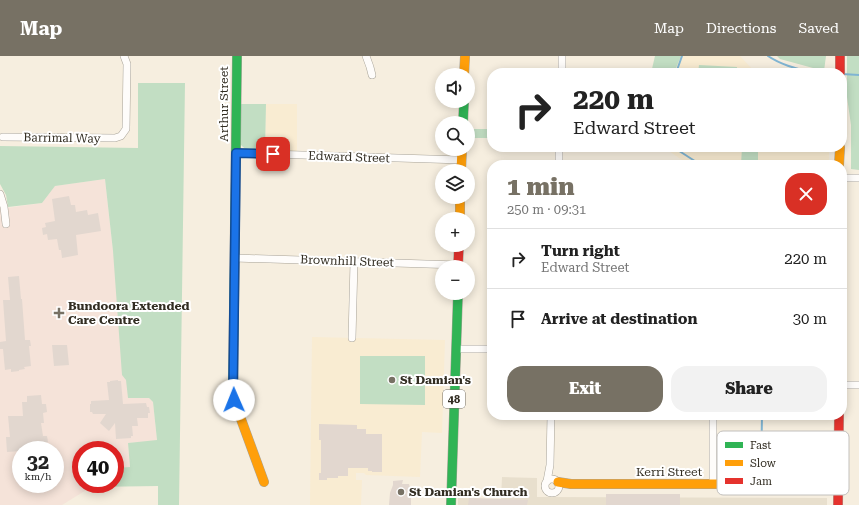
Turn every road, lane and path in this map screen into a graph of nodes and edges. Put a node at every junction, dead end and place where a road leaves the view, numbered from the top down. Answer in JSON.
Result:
{"nodes":[{"id":1,"x":124,"y":56,"type":"edge"},
{"id":2,"x":237,"y":56,"type":"edge"},
{"id":3,"x":366,"y":56,"type":"edge"},
{"id":4,"x":465,"y":56,"type":"edge"},
{"id":5,"x":562,"y":56,"type":"edge"},
{"id":6,"x":840,"y":56,"type":"edge"},
{"id":7,"x":464,"y":68,"type":"edge"},
{"id":8,"x":562,"y":68,"type":"edge"},
{"id":9,"x":840,"y":68,"type":"edge"},
{"id":10,"x":372,"y":76,"type":"dead end"},
{"id":11,"x":3,"y":137,"type":"dead end"},
{"id":12,"x":236,"y":153,"type":"junction"},
{"id":13,"x":462,"y":156,"type":"edge"},
{"id":14,"x":462,"y":160,"type":"junction"},
{"id":15,"x":462,"y":164,"type":"edge"},
{"id":16,"x":847,"y":178,"type":"edge"},
{"id":17,"x":859,"y":178,"type":"edge"},
{"id":18,"x":0,"y":194,"type":"edge"},
{"id":19,"x":6,"y":224,"type":"dead end"},
{"id":20,"x":235,"y":258,"type":"junction"},
{"id":21,"x":354,"y":262,"type":"junction"},
{"id":22,"x":435,"y":265,"type":"edge"},
{"id":23,"x":458,"y":300,"type":"edge"},
{"id":24,"x":352,"y":338,"type":"dead end"},
{"id":25,"x":456,"y":349,"type":"junction"},
{"id":26,"x":487,"y":349,"type":"edge"},
{"id":27,"x":847,"y":384,"type":"edge"},
{"id":28,"x":859,"y":385,"type":"edge"},
{"id":29,"x":551,"y":420,"type":"edge"},
{"id":30,"x":713,"y":420,"type":"edge"},
{"id":31,"x":839,"y":420,"type":"edge"},
{"id":32,"x":839,"y":431,"type":"edge"},
{"id":33,"x":264,"y":482,"type":"dead end"},
{"id":34,"x":554,"y":482,"type":"joint"},
{"id":35,"x":713,"y":484,"type":"junction"},
{"id":36,"x":717,"y":484,"type":"edge"},
{"id":37,"x":451,"y":505,"type":"edge"}],
"edges":[{"from":1,"to":11,"type":"street","name":"Barrimal Way"},
{"from":2,"to":12,"type":"street","name":"Arthur Street"},
{"from":3,"to":10,"type":"street"},
{"from":4,"to":7,"type":"street"},
{"from":5,"to":8,"type":"street"},
{"from":6,"to":9,"type":"street"},
{"from":12,"to":14,"type":"street","name":"Edward Street"},
{"from":12,"to":20,"type":"street","name":"Arthur Street"},
{"from":13,"to":14,"type":"street"},
{"from":14,"to":15,"type":"street"},
{"from":16,"to":17,"type":"street"},
{"from":18,"to":19,"type":"street"},
{"from":20,"to":21,"type":"street","name":"Brownhill Street"},
{"from":20,"to":33,"type":"street","name":"Arthur Street"},
{"from":21,"to":22,"type":"street","name":"Brownhill Street"},
{"from":21,"to":24,"type":"street"},
{"from":23,"to":25,"type":"street","number":"48"},
{"from":25,"to":26,"type":"street"},
{"from":25,"to":37,"type":"street","number":"48"},
{"from":27,"to":28,"type":"street"},
{"from":29,"to":34,"type":"street"},
{"from":30,"to":35,"type":"street"},
{"from":31,"to":32,"type":"street"},
{"from":34,"to":35,"type":"street","name":"Kerri Street"},
{"from":35,"to":36,"type":"street","name":"Kerri Street"}]}
